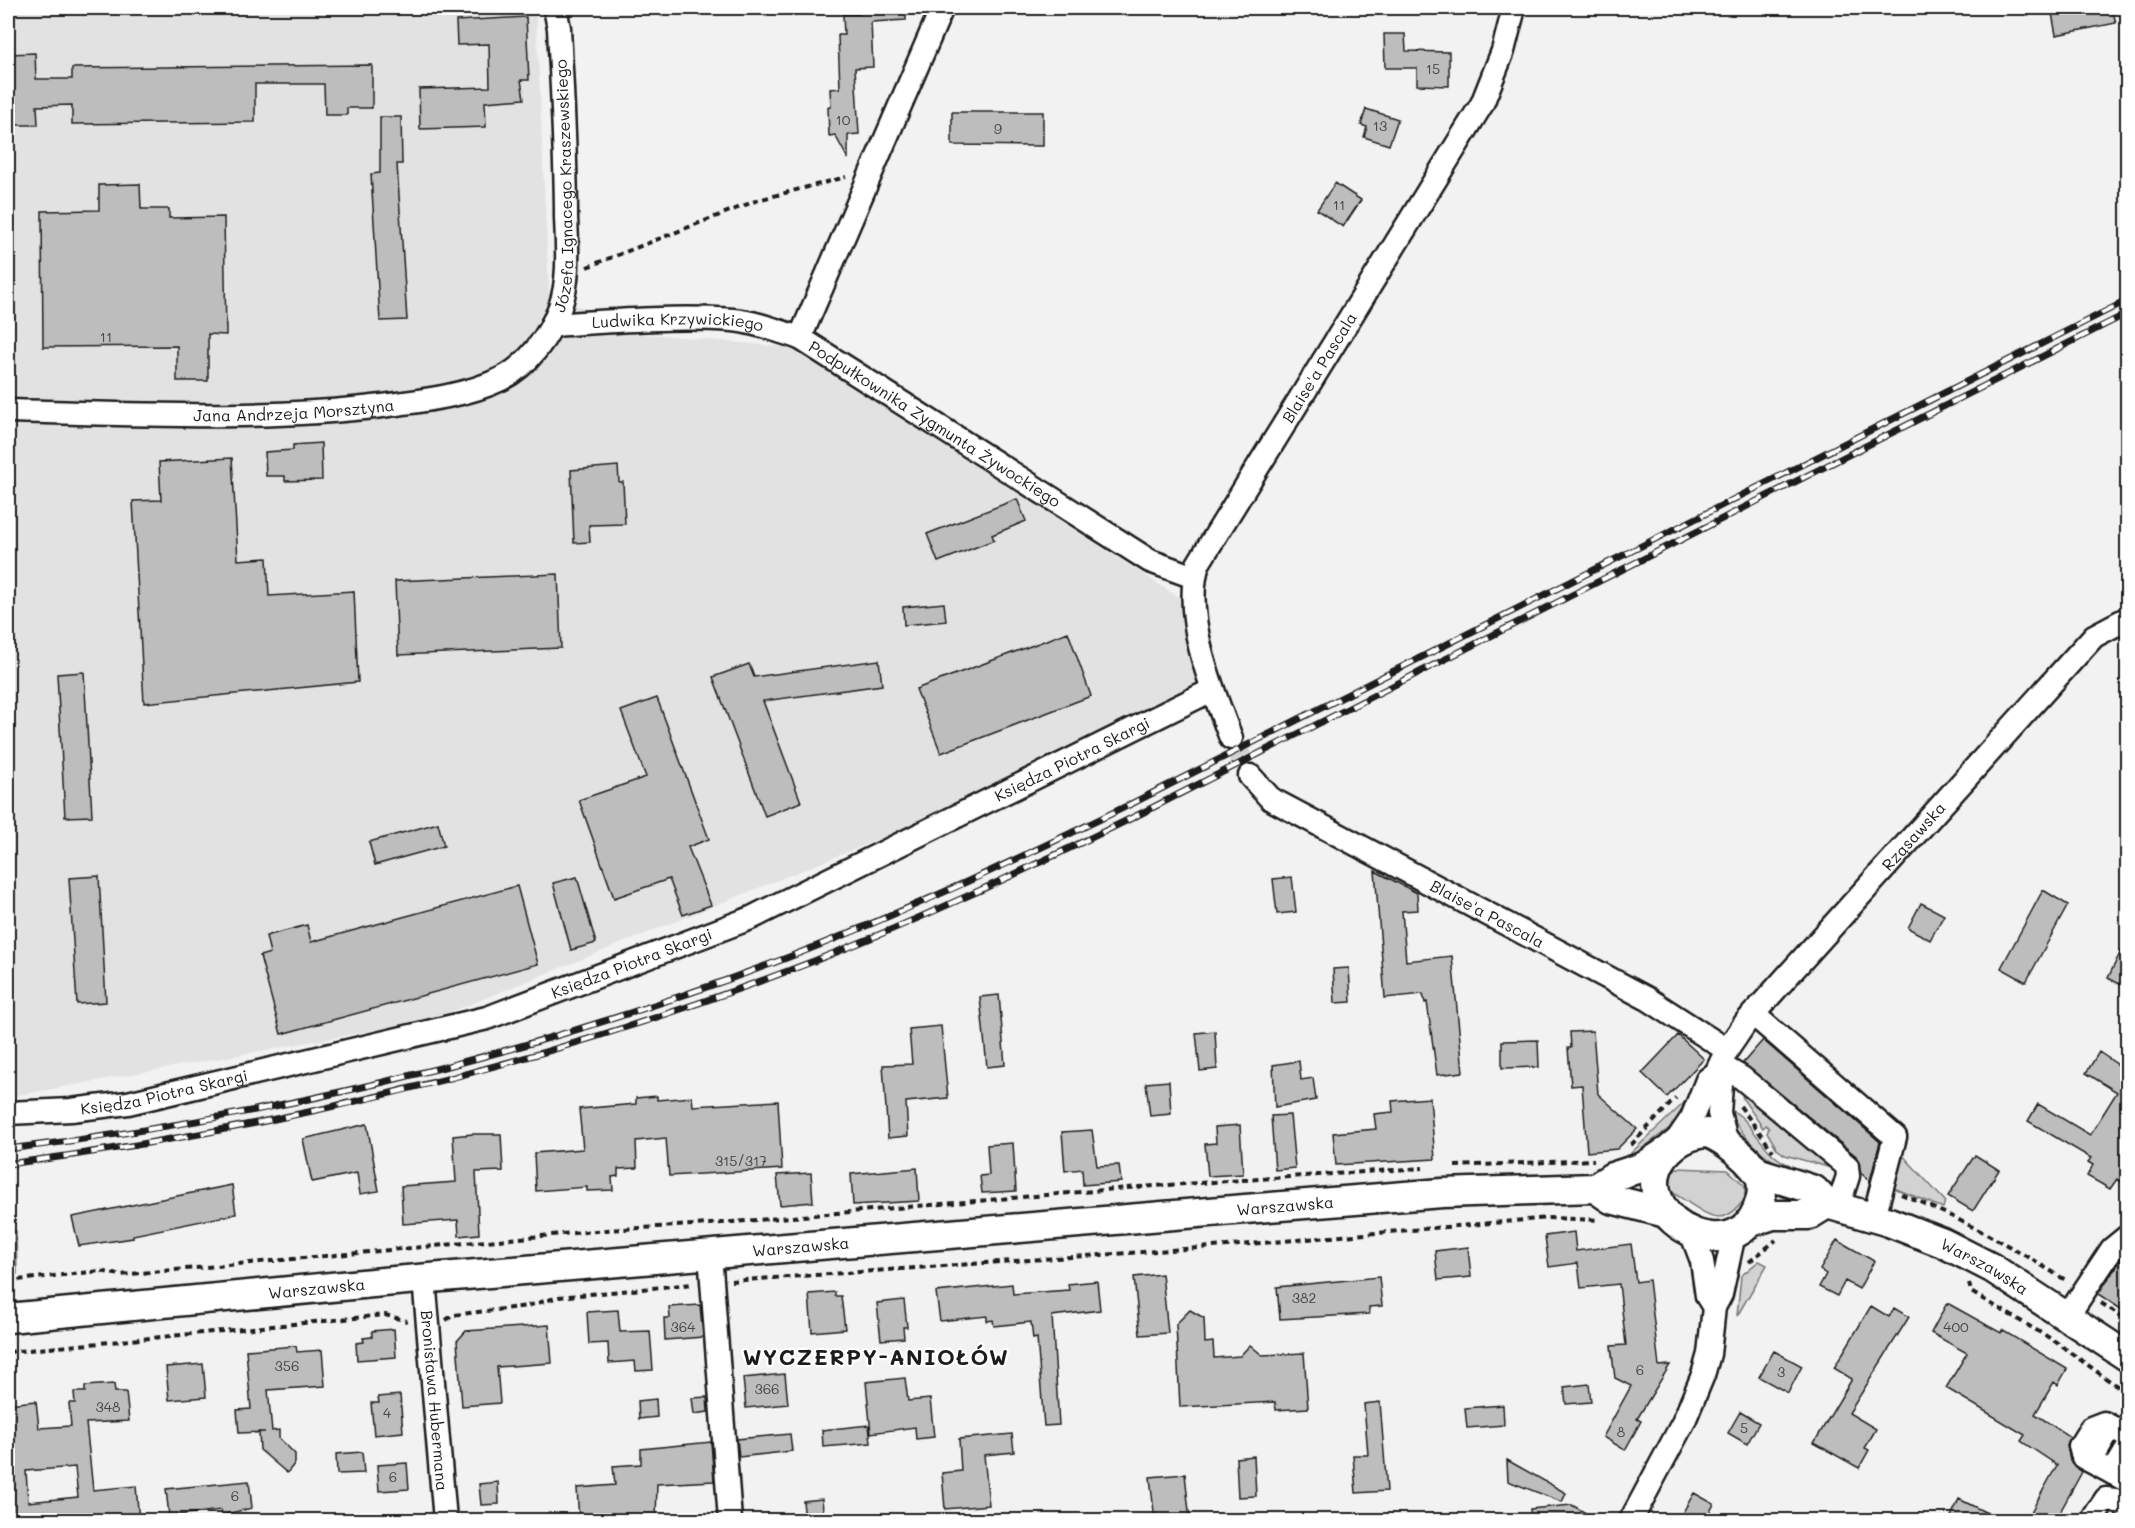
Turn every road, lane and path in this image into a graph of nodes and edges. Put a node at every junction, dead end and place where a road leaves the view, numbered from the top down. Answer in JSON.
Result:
{"nodes":[{"id":1,"x":555,"y":8,"type":"edge"},
{"id":2,"x":942,"y":8,"type":"edge"},
{"id":3,"x":1514,"y":8,"type":"edge"},
{"id":4,"x":871,"y":171,"type":"junction"},
{"id":5,"x":567,"y":274,"type":"junction"},
{"id":6,"x":552,"y":326,"type":"junction"},
{"id":7,"x":800,"y":338,"type":"junction"},
{"id":8,"x":8,"y":411,"type":"edge"},
{"id":9,"x":1194,"y":576,"type":"junction"},
{"id":10,"x":2127,"y":618,"type":"edge"},
{"id":11,"x":1212,"y":690,"type":"junction"},
{"id":12,"x":1230,"y":738,"type":"tunnel mouth"},
{"id":13,"x":1250,"y":776,"type":"tunnel mouth"},
{"id":14,"x":1753,"y":1014,"type":"junction"},
{"id":15,"x":1721,"y":1063,"type":"junction"},
{"id":16,"x":1684,"y":1090,"type":"dead end"},
{"id":17,"x":8,"y":1113,"type":"edge"},
{"id":18,"x":1727,"y":1143,"type":"junction"},
{"id":19,"x":1670,"y":1147,"type":"junction"},
{"id":20,"x":1625,"y":1151,"type":"dead end"},
{"id":21,"x":1604,"y":1159,"type":"dead end"},
{"id":22,"x":1445,"y":1167,"type":"dead end"},
{"id":23,"x":1426,"y":1168,"type":"dead end"},
{"id":24,"x":1757,"y":1172,"type":"junction"},
{"id":25,"x":1595,"y":1188,"type":"junction"},
{"id":26,"x":1833,"y":1206,"type":"junction"},
{"id":27,"x":1666,"y":1213,"type":"junction"},
{"id":28,"x":1874,"y":1218,"type":"junction"},
{"id":29,"x":1602,"y":1220,"type":"dead end"},
{"id":30,"x":1743,"y":1228,"type":"junction"},
{"id":31,"x":1691,"y":1232,"type":"junction"},
{"id":32,"x":2127,"y":1236,"type":"edge"},
{"id":33,"x":1777,"y":1239,"type":"dead end"},
{"id":34,"x":378,"y":1251,"type":"junction"},
{"id":35,"x":1962,"y":1253,"type":"junction"},
{"id":36,"x":710,"y":1254,"type":"junction"},
{"id":37,"x":379,"y":1261,"type":"dead end"},
{"id":38,"x":1743,"y":1267,"type":"dead end"},
{"id":39,"x":424,"y":1279,"type":"junction"},
{"id":40,"x":8,"y":1281,"type":"edge"},
{"id":41,"x":712,"y":1283,"type":"junction"},
{"id":42,"x":383,"y":1304,"type":"dead end"},
{"id":43,"x":1714,"y":1307,"type":"junction"},
{"id":44,"x":385,"y":1314,"type":"junction"},
{"id":45,"x":2067,"y":1317,"type":"junction"},
{"id":46,"x":8,"y":1318,"type":"edge"},
{"id":47,"x":411,"y":1322,"type":"dead end"},
{"id":48,"x":442,"y":1322,"type":"dead end"},
{"id":49,"x":8,"y":1352,"type":"edge"},
{"id":50,"x":2127,"y":1357,"type":"edge"},
{"id":51,"x":2127,"y":1394,"type":"edge"},
{"id":52,"x":2119,"y":1432,"type":"edge"},
{"id":53,"x":2127,"y":1448,"type":"edge"},
{"id":54,"x":2124,"y":1479,"type":"edge"},
{"id":55,"x":2127,"y":1507,"type":"edge"},
{"id":56,"x":445,"y":1521,"type":"edge"},
{"id":57,"x":730,"y":1521,"type":"edge"},
{"id":58,"x":1631,"y":1521,"type":"edge"},
{"id":59,"x":2092,"y":1521,"type":"edge"}],
"edges":[{"from":1,"to":5,"type":"street","name":"Józefa Ignacego Kraszewskiego"},
{"from":2,"to":4,"type":"street","name":"Podpułkownika Zygmunta Żywockiego"},
{"from":3,"to":9,"type":"street","name":"Blaise'a Pascala"},
{"from":4,"to":5,"type":"path"},
{"from":4,"to":7,"type":"street","name":"Podpułkownika Zygmunta Żywockiego"},
{"from":5,"to":6,"type":"street","name":"Józefa Ignacego Kraszewskiego"},
{"from":6,"to":7,"type":"street","name":"Ludwika Krzywickiego"},
{"from":6,"to":8,"type":"street","name":"Jana Andrzeja Morsztyna"},
{"from":7,"to":9,"type":"street","name":"Podpułkownika Zygmunta Żywockiego"},
{"from":9,"to":11,"type":"street","name":"Blaise'a Pascala"},
{"from":10,"to":14,"type":"street","name":"Rząsawska"},
{"from":11,"to":12,"type":"street","name":"Blaise'a Pascala"},
{"from":11,"to":17,"type":"street","name":"Księdza Piotra Skargi"},
{"from":13,"to":15,"type":"street","name":"Blaise'a Pascala"},
{"from":14,"to":15,"type":"street","name":"Rząsawska"},
{"from":14,"to":28,"type":"street"},
{"from":15,"to":18,"type":"street"},
{"from":15,"to":19,"type":"street","name":"Rząsawska"},
{"from":15,"to":26,"type":"street","name":"Blaise'a Pascala"},
{"from":16,"to":20,"type":"path"},
{"from":18,"to":19,"type":"main road"},
{"from":18,"to":24,"type":"main road"},
{"from":19,"to":25,"type":"main road","name":"Warszawska"},
{"from":19,"to":27,"type":"main road"},
{"from":21,"to":22,"type":"path"},
{"from":23,"to":34,"type":"path"},
{"from":24,"to":26,"type":"main road","name":"Warszawska"},
{"from":24,"to":30,"type":"main road"},
{"from":25,"to":27,"type":"main road","name":"Warszawska"},
{"from":25,"to":36,"type":"main road","name":"Warszawska"},
{"from":26,"to":28,"type":"main road","name":"Warszawska"},
{"from":26,"to":30,"type":"main road"},
{"from":27,"to":31,"type":"main road"},
{"from":28,"to":35,"type":"main road","name":"Warszawska"},
{"from":29,"to":41,"type":"path"},
{"from":30,"to":31,"type":"main road"},
{"from":30,"to":43,"type":"street"},
{"from":31,"to":43,"type":"street"},
{"from":32,"to":45,"type":"street"},
{"from":33,"to":38,"type":"path"},
{"from":34,"to":37,"type":"path"},
{"from":34,"to":40,"type":"path"},
{"from":35,"to":45,"type":"main road","name":"Warszawska"},
{"from":35,"to":51,"type":"path"},
{"from":36,"to":39,"type":"main road","name":"Warszawska"},
{"from":36,"to":41,"type":"street"},
{"from":39,"to":46,"type":"main road","name":"Warszawska"},
{"from":39,"to":56,"type":"street","name":"Bronisława Hubermana"},
{"from":41,"to":48,"type":"path"},
{"from":41,"to":57,"type":"street"},
{"from":42,"to":44,"type":"path"},
{"from":43,"to":58,"type":"street"},
{"from":44,"to":47,"type":"path"},
{"from":44,"to":49,"type":"path"},
{"from":45,"to":50,"type":"main road","name":"Warszawska"},
{"from":52,"to":54,"type":"street"},
{"from":53,"to":54,"type":"street"},
{"from":55,"to":59,"type":"street"}]}
